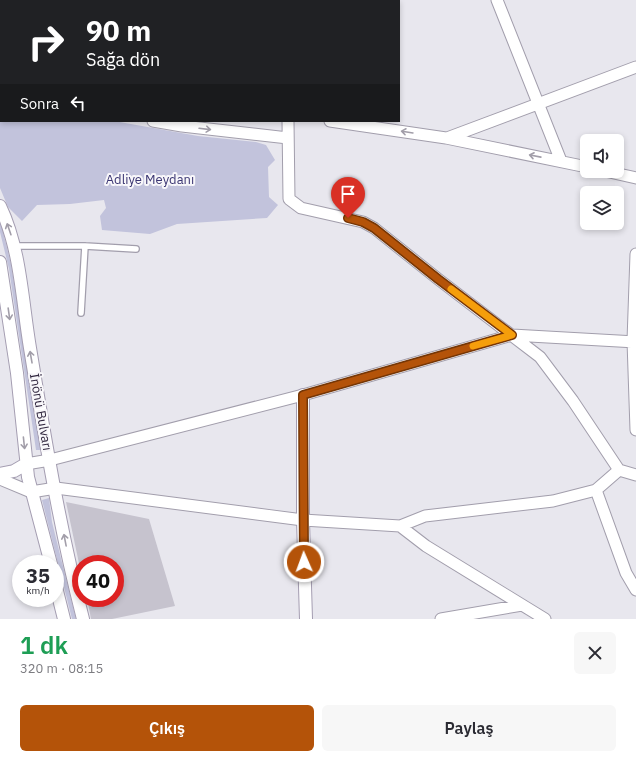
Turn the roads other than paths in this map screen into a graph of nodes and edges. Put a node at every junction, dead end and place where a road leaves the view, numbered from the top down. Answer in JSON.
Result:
{"nodes":[{"id":1,"x":497,"y":0,"type":"edge"},
{"id":2,"x":636,"y":61,"type":"edge"},
{"id":3,"x":636,"y":68,"type":"edge"},
{"id":4,"x":537,"y":104,"type":"junction"},
{"id":5,"x":159,"y":122,"type":"edge"},
{"id":6,"x":288,"y":122,"type":"edge"},
{"id":7,"x":337,"y":122,"type":"edge"},
{"id":8,"x":288,"y":138,"type":"junction"},
{"id":9,"x":446,"y":138,"type":"junction"},
{"id":10,"x":561,"y":161,"type":"junction"},
{"id":11,"x":580,"y":165,"type":"edge"},
{"id":12,"x":624,"y":175,"type":"edge"},
{"id":13,"x":636,"y":178,"type":"edge"},
{"id":14,"x":0,"y":206,"type":"edge"},
{"id":15,"x":15,"y":246,"type":"junction"},
{"id":16,"x":85,"y":246,"type":"junction"},
{"id":17,"x":136,"y":249,"type":"dead end"},
{"id":18,"x":636,"y":254,"type":"edge"},
{"id":19,"x":0,"y":262,"type":"edge"},
{"id":20,"x":81,"y":313,"type":"dead end"},
{"id":21,"x":512,"y":335,"type":"junction"},
{"id":22,"x":635,"y":342,"type":"edge"},
{"id":23,"x":303,"y":395,"type":"junction"},
{"id":24,"x":636,"y":430,"type":"edge"},
{"id":25,"x":50,"y":460,"type":"junction"},
{"id":26,"x":26,"y":464,"type":"junction"},
{"id":27,"x":619,"y":470,"type":"junction"},
{"id":28,"x":0,"y":474,"type":"edge"},
{"id":29,"x":636,"y":475,"type":"edge"},
{"id":30,"x":0,"y":479,"type":"edge"},
{"id":31,"x":56,"y":488,"type":"junction"},
{"id":32,"x":596,"y":490,"type":"junction"},
{"id":33,"x":31,"y":492,"type":"junction"},
{"id":34,"x":303,"y":520,"type":"junction"},
{"id":35,"x":400,"y":526,"type":"junction"},
{"id":36,"x":48,"y":555,"type":"edge"},
{"id":37,"x":636,"y":590,"type":"edge"},
{"id":38,"x":522,"y":605,"type":"junction"},
{"id":39,"x":61,"y":607,"type":"edge"},
{"id":40,"x":64,"y":619,"type":"edge"},
{"id":41,"x":83,"y":619,"type":"edge"},
{"id":42,"x":306,"y":619,"type":"edge"},
{"id":43,"x":441,"y":619,"type":"edge"},
{"id":44,"x":545,"y":619,"type":"edge"}],
"edges":[{"from":1,"to":4,"type":"street"},
{"from":2,"to":3,"type":"street"},
{"from":3,"to":4,"type":"street"},
{"from":4,"to":9,"type":"street"},
{"from":4,"to":10,"type":"street"},
{"from":5,"to":8,"type":"street","one_way":true},
{"from":6,"to":8,"type":"street"},
{"from":9,"to":7,"type":"street","one_way":true},
{"from":8,"to":21,"type":"street"},
{"from":10,"to":9,"type":"street","one_way":true},
{"from":10,"to":11,"type":"street"},
{"from":12,"to":13,"type":"street"},
{"from":15,"to":14,"type":"main road","name":"İnönü Bulvarı","one_way":true},
{"from":15,"to":16,"type":"lane"},
{"from":25,"to":15,"type":"main road","name":"İnönü Bulvarı","one_way":true},
{"from":16,"to":17,"type":"lane"},
{"from":16,"to":20,"type":"lane"},
{"from":18,"to":22,"type":"street"},
{"from":19,"to":26,"type":"main road","name":"İnönü Bulvarı","one_way":true},
{"from":21,"to":22,"type":"street"},
{"from":21,"to":23,"type":"street"},
{"from":21,"to":27,"type":"street"},
{"from":22,"to":24,"type":"street"},
{"from":23,"to":25,"type":"street"},
{"from":23,"to":34,"type":"main road"},
{"from":25,"to":26,"type":"street"},
{"from":25,"to":31,"type":"main road","name":"İnönü Bulvarı"},
{"from":26,"to":28,"type":"main road"},
{"from":26,"to":33,"type":"main road","name":"İnönü Bulvarı"},
{"from":27,"to":29,"type":"street"},
{"from":27,"to":32,"type":"street"},
{"from":30,"to":33,"type":"street"},
{"from":31,"to":33,"type":"street"},
{"from":31,"to":34,"type":"street"},
{"from":41,"to":31,"type":"main road","name":"İnönü Bulvarı","one_way":true},
{"from":32,"to":35,"type":"street"},
{"from":32,"to":37,"type":"street"},
{"from":33,"to":36,"type":"main road","name":"İnönü Bulvarı"},
{"from":34,"to":35,"type":"street"},
{"from":34,"to":42,"type":"main road"},
{"from":35,"to":38,"type":"street"},
{"from":38,"to":43,"type":"street"},
{"from":38,"to":44,"type":"street"},
{"from":39,"to":40,"type":"main road"}]}
